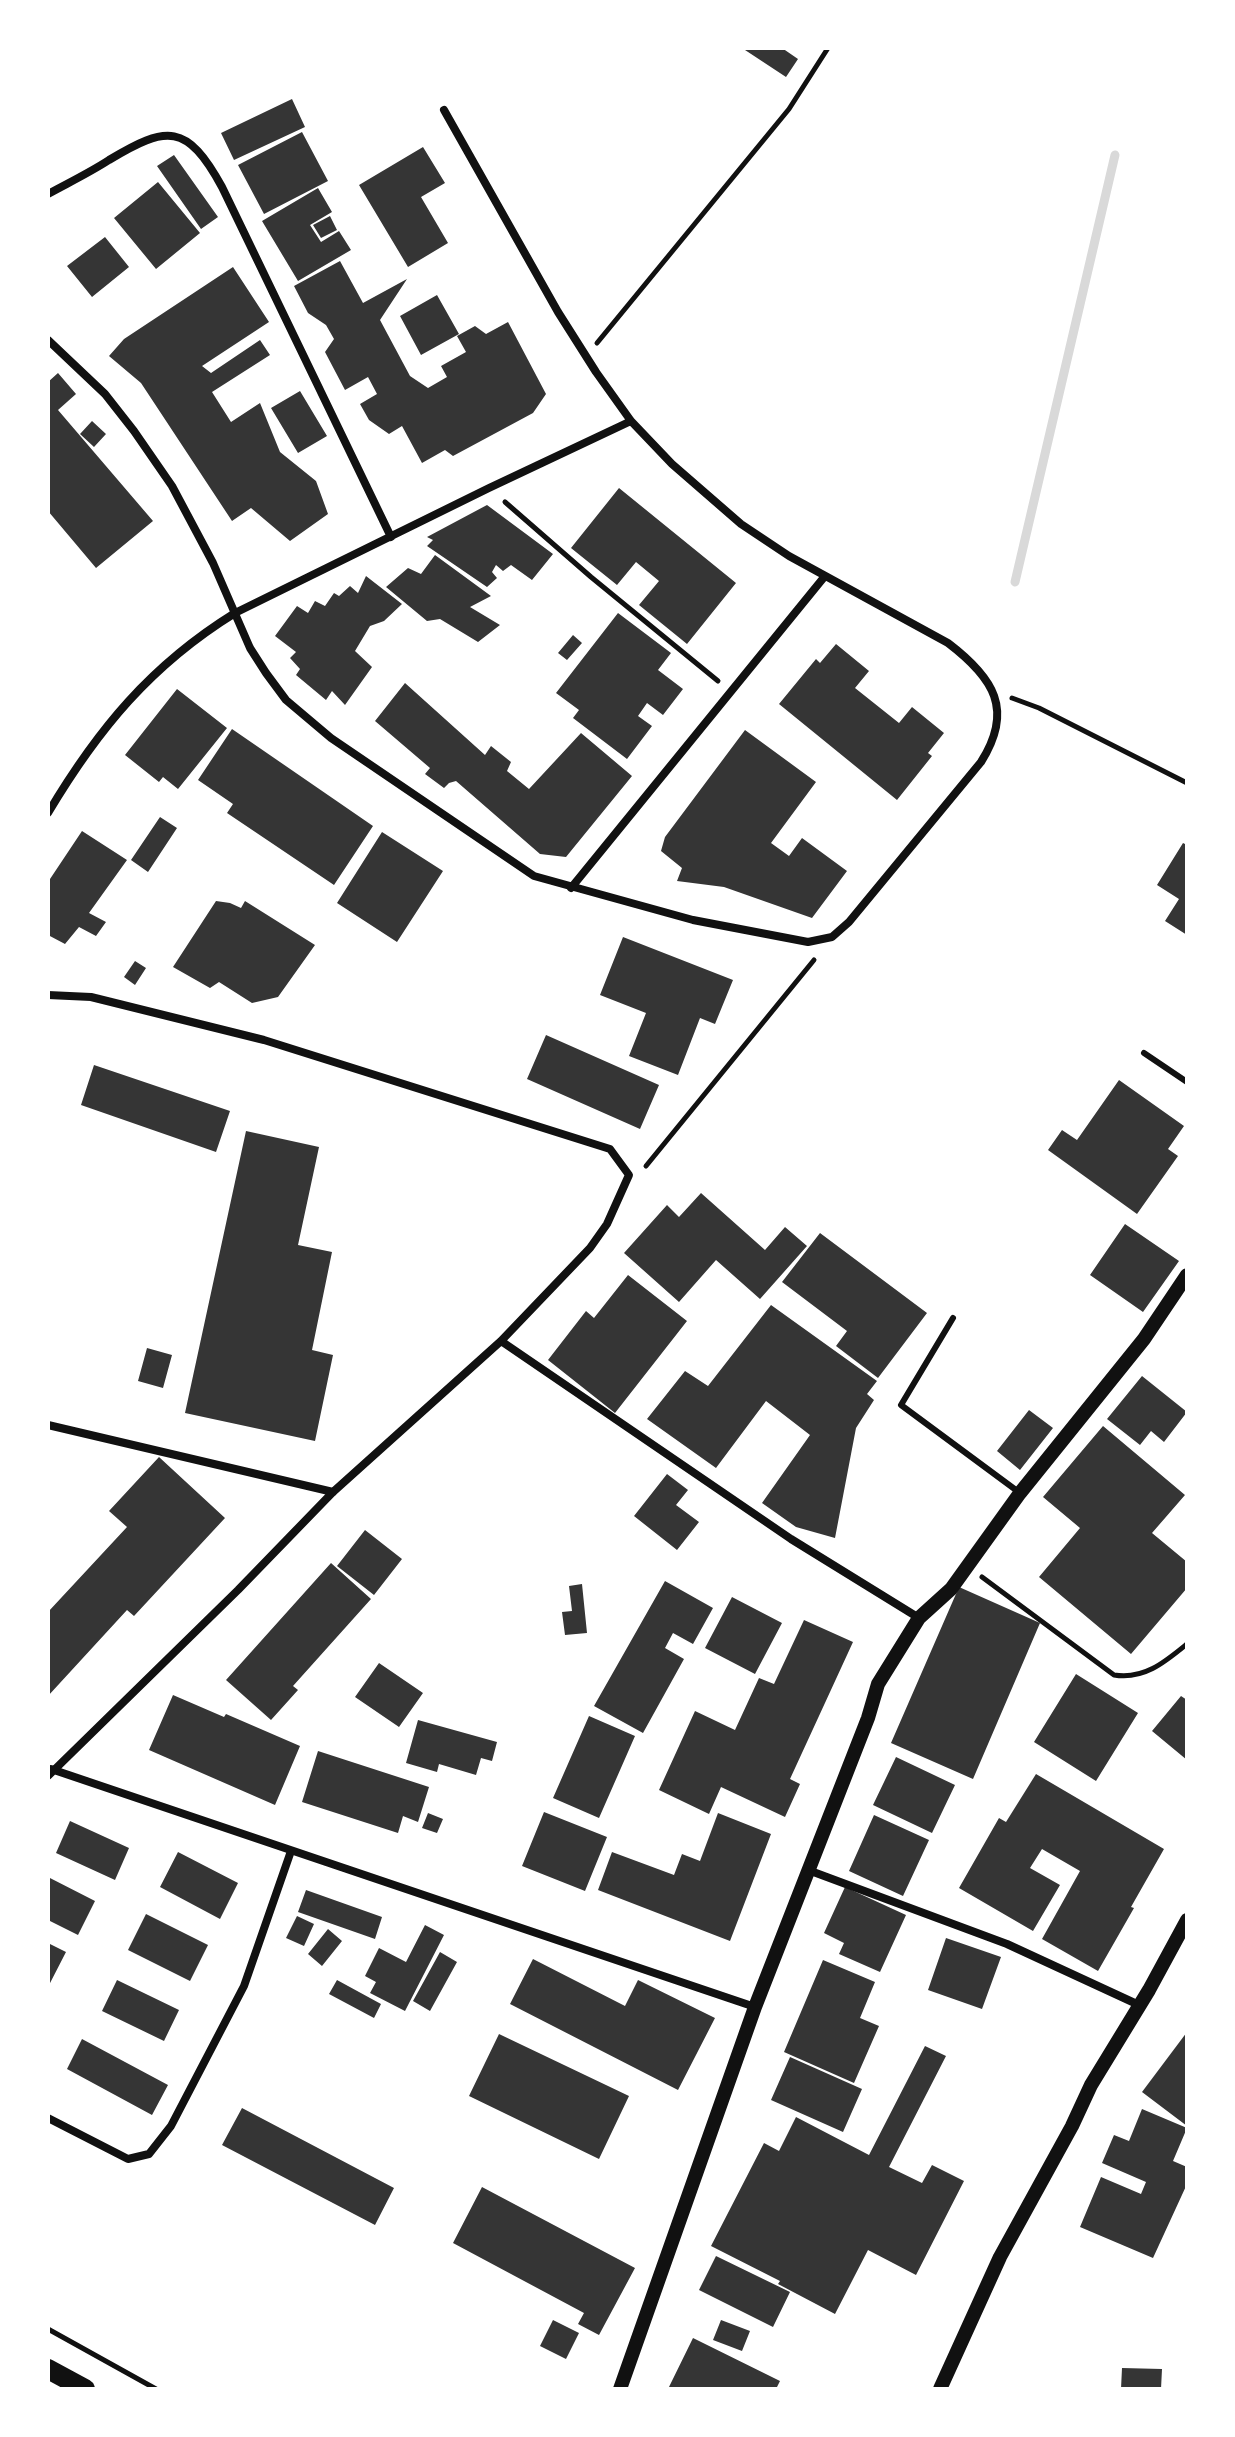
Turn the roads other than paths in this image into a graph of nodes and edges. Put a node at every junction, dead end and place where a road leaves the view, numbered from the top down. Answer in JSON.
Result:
{"nodes":[{"id":1,"x":444,"y":110,"type":"dead end"},
{"id":2,"x":48,"y":194,"type":"edge"},
{"id":3,"x":48,"y":340,"type":"edge"},
{"id":4,"x":631,"y":421,"type":"junction"},
{"id":5,"x":391,"y":537,"type":"junction"},
{"id":6,"x":825,"y":576,"type":"junction"},
{"id":7,"x":235,"y":613,"type":"junction"},
{"id":8,"x":48,"y":813,"type":"edge"},
{"id":9,"x":571,"y":888,"type":"junction"},
{"id":10,"x":48,"y":995,"type":"edge"},
{"id":11,"x":1144,"y":1053,"type":"dead end"},
{"id":12,"x":1187,"y":1082,"type":"edge"},
{"id":13,"x":1187,"y":1275,"type":"edge"},
{"id":14,"x":953,"y":1318,"type":"dead end"},
{"id":15,"x":501,"y":1341,"type":"junction"},
{"id":16,"x":48,"y":1425,"type":"edge"},
{"id":17,"x":333,"y":1492,"type":"junction"},
{"id":18,"x":1020,"y":1493,"type":"junction"},
{"id":19,"x":919,"y":1618,"type":"junction"},
{"id":20,"x":50,"y":1771,"type":"edge"},
{"id":21,"x":291,"y":1851,"type":"junction"},
{"id":22,"x":808,"y":1870,"type":"junction"},
{"id":23,"x":1187,"y":1920,"type":"edge"},
{"id":24,"x":1139,"y":2005,"type":"junction"},
{"id":25,"x":755,"y":2007,"type":"junction"},
{"id":26,"x":48,"y":2118,"type":"edge"},
{"id":27,"x":48,"y":2369,"type":"edge"},
{"id":28,"x":85,"y":2389,"type":"edge"},
{"id":29,"x":620,"y":2389,"type":"edge"},
{"id":30,"x":940,"y":2389,"type":"edge"}],
"edges":[{"from":1,"to":4,"type":"street"},
{"from":2,"to":5,"type":"street"},
{"from":3,"to":7,"type":"street"},
{"from":4,"to":5,"type":"street"},
{"from":4,"to":6,"type":"street"},
{"from":5,"to":7,"type":"street"},
{"from":6,"to":9,"type":"street"},
{"from":6,"to":9,"type":"street"},
{"from":7,"to":8,"type":"street"},
{"from":7,"to":9,"type":"street"},
{"from":10,"to":15,"type":"street"},
{"from":11,"to":12,"type":"lane"},
{"from":13,"to":18,"type":"street"},
{"from":14,"to":18,"type":"lane"},
{"from":15,"to":17,"type":"street"},
{"from":15,"to":19,"type":"street"},
{"from":16,"to":17,"type":"street"},
{"from":17,"to":20,"type":"street"},
{"from":18,"to":19,"type":"street"},
{"from":19,"to":22,"type":"street"},
{"from":20,"to":21,"type":"street"},
{"from":21,"to":25,"type":"street"},
{"from":21,"to":26,"type":"street"},
{"from":22,"to":24,"type":"street"},
{"from":22,"to":25,"type":"street"},
{"from":23,"to":24,"type":"street"},
{"from":24,"to":30,"type":"street"},
{"from":25,"to":29,"type":"street"},
{"from":27,"to":28,"type":"main road"}]}
